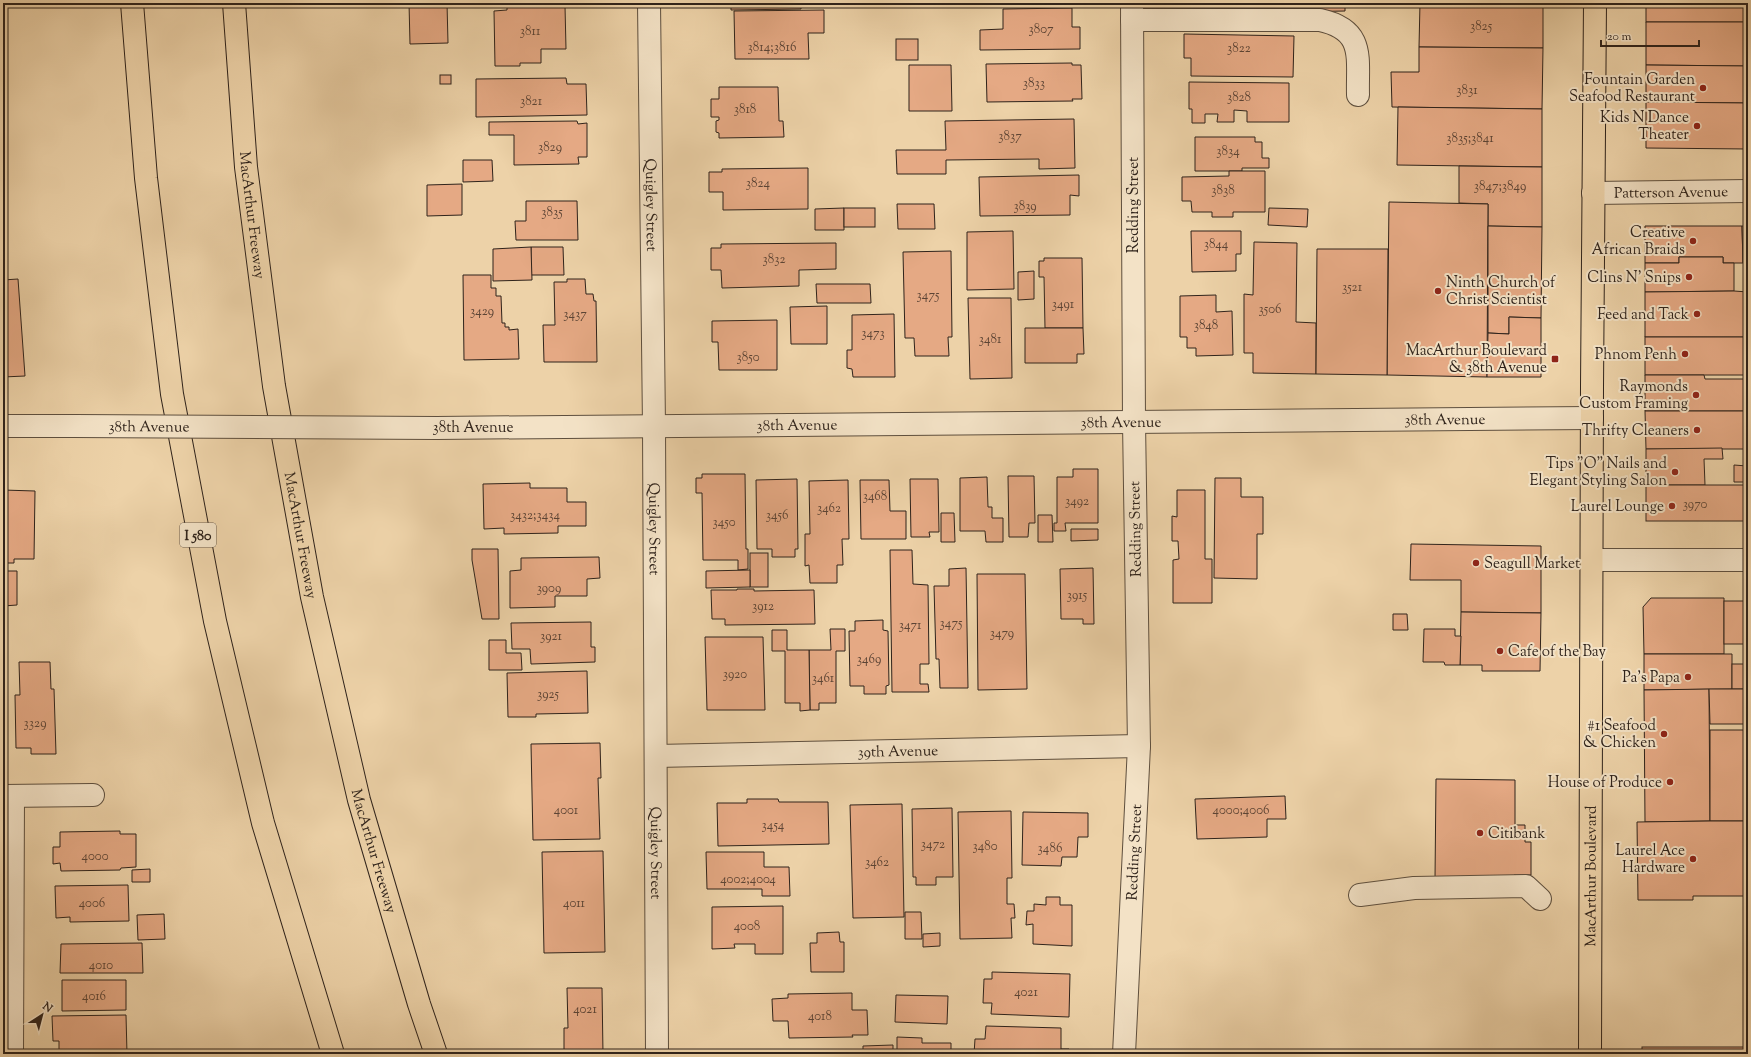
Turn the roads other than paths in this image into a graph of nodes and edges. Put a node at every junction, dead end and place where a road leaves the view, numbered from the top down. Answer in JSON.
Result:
{"nodes":[{"id":1,"x":132,"y":3,"type":"edge"},
{"id":2,"x":234,"y":3,"type":"edge"},
{"id":3,"x":649,"y":3,"type":"edge"},
{"id":4,"x":1595,"y":3,"type":"edge"},
{"id":5,"x":1132,"y":12,"type":"edge"},
{"id":6,"x":1358,"y":95,"type":"dead end"},
{"id":7,"x":1748,"y":191,"type":"edge"},
{"id":8,"x":1593,"y":193,"type":"junction"},
{"id":9,"x":1592,"y":418,"type":"junction"},
{"id":10,"x":1134,"y":422,"type":"junction"},
{"id":11,"x":3,"y":426,"type":"edge"},
{"id":12,"x":654,"y":426,"type":"junction"},
{"id":13,"x":1592,"y":560,"type":"junction"},
{"id":14,"x":1748,"y":560,"type":"edge"},
{"id":15,"x":1139,"y":746,"type":"junction"},
{"id":16,"x":656,"y":756,"type":"junction"},
{"id":17,"x":93,"y":795,"type":"dead end"},
{"id":18,"x":8,"y":796,"type":"edge"},
{"id":19,"x":1360,"y":895,"type":"dead end"},
{"id":20,"x":1540,"y":899,"type":"dead end"},
{"id":21,"x":419,"y":1004,"type":"junction"},
{"id":22,"x":12,"y":1054,"type":"edge"},
{"id":23,"x":332,"y":1054,"type":"edge"},
{"id":24,"x":436,"y":1054,"type":"edge"},
{"id":25,"x":443,"y":1054,"type":"edge"},
{"id":26,"x":658,"y":1054,"type":"edge"},
{"id":27,"x":1124,"y":1054,"type":"edge"},
{"id":28,"x":1590,"y":1054,"type":"edge"}],
"edges":[{"from":1,"to":23,"type":"main road","number":"I 580"},
{"from":2,"to":21,"type":"main road","name":"MacArthur Freeway"},
{"from":3,"to":12,"type":"street","name":"Quigley Street"},
{"from":4,"to":8,"type":"main road","name":"MacArthur Boulevard"},
{"from":5,"to":6,"type":"street"},
{"from":5,"to":10,"type":"street","name":"Redding Street"},
{"from":7,"to":8,"type":"street","name":"Patterson Avenue"},
{"from":8,"to":9,"type":"main road","name":"MacArthur Boulevard"},
{"from":9,"to":10,"type":"street","name":"38th Avenue"},
{"from":9,"to":13,"type":"main road","name":"MacArthur Boulevard"},
{"from":10,"to":12,"type":"street","name":"38th Avenue"},
{"from":10,"to":15,"type":"street","name":"Redding Street"},
{"from":11,"to":12,"type":"street","name":"38th Avenue","bridge":true},
{"from":12,"to":16,"type":"street","name":"Quigley Street"},
{"from":13,"to":14,"type":"street"},
{"from":13,"to":28,"type":"main road","name":"MacArthur Boulevard"},
{"from":15,"to":16,"type":"street","name":"39th Avenue"},
{"from":15,"to":27,"type":"street","name":"Redding Street"},
{"from":16,"to":26,"type":"street","name":"Quigley Street"},
{"from":17,"to":18,"type":"street"},
{"from":18,"to":22,"type":"street"},
{"from":19,"to":20,"type":"street"},
{"from":21,"to":24,"type":"main road","name":"MacArthur Freeway"},
{"from":21,"to":25,"type":"main road"}]}
